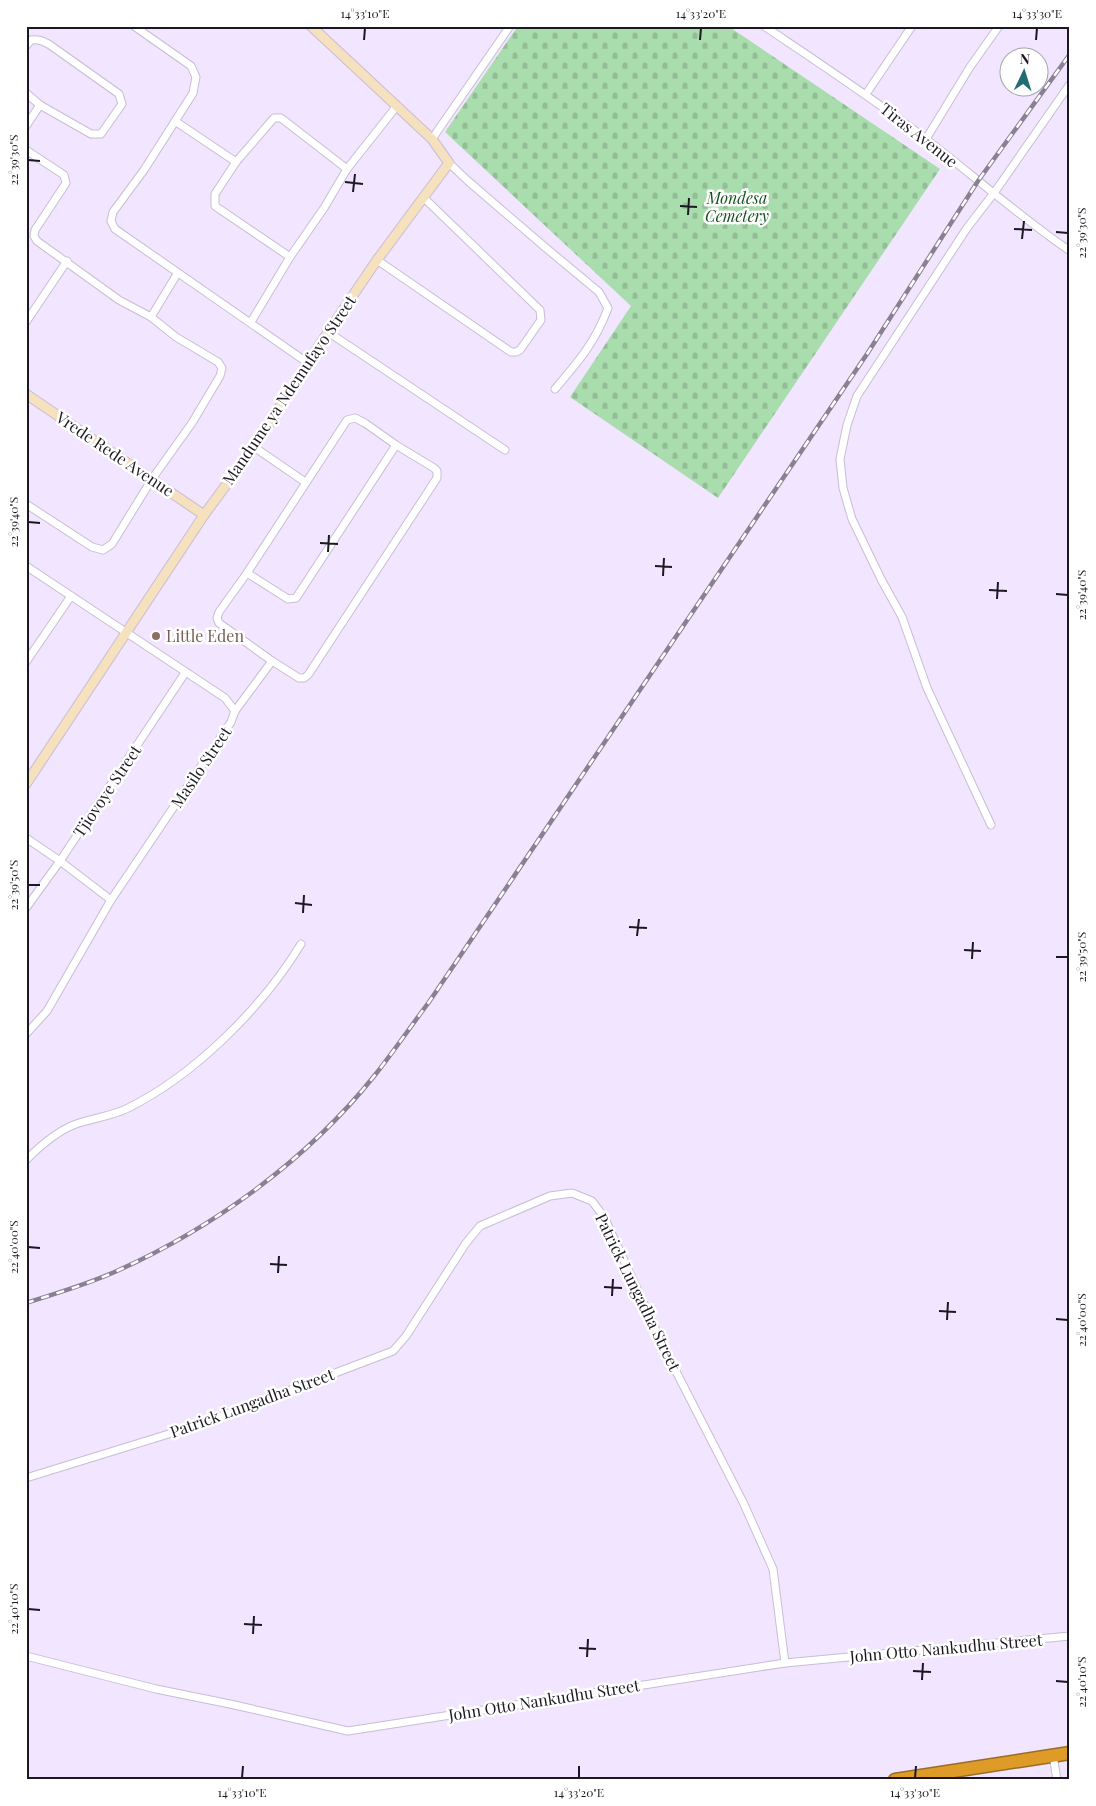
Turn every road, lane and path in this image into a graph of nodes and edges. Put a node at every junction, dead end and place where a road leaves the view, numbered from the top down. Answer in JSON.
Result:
{"nodes":[{"id":1,"x":134,"y":26,"type":"edge"},
{"id":2,"x":311,"y":26,"type":"edge"},
{"id":3,"x":510,"y":26,"type":"edge"},
{"id":4,"x":764,"y":26,"type":"edge"},
{"id":5,"x":912,"y":26,"type":"edge"},
{"id":6,"x":999,"y":26,"type":"edge"},
{"id":7,"x":26,"y":46,"type":"edge"},
{"id":8,"x":1070,"y":84,"type":"edge"},
{"id":9,"x":26,"y":93,"type":"edge"},
{"id":10,"x":866,"y":94,"type":"junction"},
{"id":11,"x":40,"y":105,"type":"junction"},
{"id":12,"x":396,"y":107,"type":"junction"},
{"id":13,"x":175,"y":121,"type":"junction"},
{"id":14,"x":26,"y":126,"type":"edge"},
{"id":15,"x":432,"y":139,"type":"junction"},
{"id":16,"x":926,"y":139,"type":"junction"},
{"id":17,"x":26,"y":150,"type":"edge"},
{"id":18,"x":236,"y":162,"type":"junction"},
{"id":19,"x":450,"y":162,"type":"junction"},
{"id":20,"x":347,"y":169,"type":"junction"},
{"id":21,"x":994,"y":193,"type":"junction"},
{"id":22,"x":423,"y":197,"type":"junction"},
{"id":23,"x":1070,"y":251,"type":"edge"},
{"id":24,"x":290,"y":258,"type":"junction"},
{"id":25,"x":377,"y":260,"type":"junction"},
{"id":26,"x":67,"y":261,"type":"junction"},
{"id":27,"x":177,"y":274,"type":"junction"},
{"id":28,"x":150,"y":317,"type":"junction"},
{"id":29,"x":26,"y":322,"type":"edge"},
{"id":30,"x":251,"y":322,"type":"junction"},
{"id":31,"x":328,"y":332,"type":"junction"},
{"id":32,"x":308,"y":363,"type":"junction"},
{"id":33,"x":555,"y":389,"type":"dead end"},
{"id":34,"x":26,"y":394,"type":"edge"},
{"id":35,"x":396,"y":445,"type":"junction"},
{"id":36,"x":254,"y":448,"type":"junction"},
{"id":37,"x":505,"y":450,"type":"dead end"},
{"id":38,"x":152,"y":479,"type":"junction"},
{"id":39,"x":305,"y":482,"type":"junction"},
{"id":40,"x":26,"y":504,"type":"edge"},
{"id":41,"x":204,"y":516,"type":"junction"},
{"id":42,"x":26,"y":566,"type":"edge"},
{"id":43,"x":246,"y":573,"type":"junction"},
{"id":44,"x":71,"y":596,"type":"junction"},
{"id":45,"x":126,"y":633,"type":"junction"},
{"id":46,"x":272,"y":661,"type":"junction"},
{"id":47,"x":26,"y":662,"type":"edge"},
{"id":48,"x":185,"y":673,"type":"junction"},
{"id":49,"x":235,"y":711,"type":"junction"},
{"id":50,"x":26,"y":784,"type":"edge"},
{"id":51,"x":991,"y":825,"type":"dead end"},
{"id":52,"x":26,"y":838,"type":"edge"},
{"id":53,"x":60,"y":861,"type":"junction"},
{"id":54,"x":111,"y":900,"type":"junction"},
{"id":55,"x":26,"y":908,"type":"edge"},
{"id":56,"x":301,"y":944,"type":"dead end"},
{"id":57,"x":26,"y":1034,"type":"edge"},
{"id":58,"x":26,"y":1160,"type":"edge"},
{"id":59,"x":26,"y":1478,"type":"edge"},
{"id":60,"x":1070,"y":1636,"type":"edge"},
{"id":61,"x":26,"y":1656,"type":"edge"},
{"id":62,"x":785,"y":1663,"type":"junction"},
{"id":63,"x":1070,"y":1753,"type":"edge"},
{"id":64,"x":1053,"y":1755,"type":"junction"},
{"id":65,"x":895,"y":1780,"type":"edge"},
{"id":66,"x":1057,"y":1780,"type":"edge"}],
"edges":[{"from":1,"to":13,"type":"street"},
{"from":2,"to":12,"type":"street"},
{"from":3,"to":15,"type":"street"},
{"from":4,"to":10,"type":"street","name":"Tiras Avenue"},
{"from":5,"to":10,"type":"street"},
{"from":6,"to":16,"type":"street"},
{"from":7,"to":11,"type":"street"},
{"from":8,"to":21,"type":"street"},
{"from":9,"to":11,"type":"street"},
{"from":10,"to":16,"type":"street","name":"Tiras Avenue"},
{"from":11,"to":14,"type":"street"},
{"from":12,"to":15,"type":"street"},
{"from":12,"to":20,"type":"street"},
{"from":13,"to":18,"type":"street"},
{"from":13,"to":27,"type":"street"},
{"from":15,"to":19,"type":"street"},
{"from":16,"to":21,"type":"street","name":"Tiras Avenue"},
{"from":17,"to":26,"type":"street"},
{"from":18,"to":20,"type":"street"},
{"from":18,"to":24,"type":"street"},
{"from":19,"to":22,"type":"street","name":"Mandume ya Ndemufayo Street"},
{"from":19,"to":33,"type":"street"},
{"from":20,"to":24,"type":"street"},
{"from":21,"to":23,"type":"street","name":"Tiras Avenue"},
{"from":21,"to":51,"type":"street"},
{"from":22,"to":25,"type":"street","name":"Mandume ya Ndemufayo Street"},
{"from":22,"to":25,"type":"street"},
{"from":24,"to":30,"type":"street"},
{"from":25,"to":31,"type":"street","name":"Mandume ya Ndemufayo Street"},
{"from":26,"to":28,"type":"street"},
{"from":26,"to":29,"type":"street"},
{"from":27,"to":28,"type":"street"},
{"from":27,"to":30,"type":"street"},
{"from":28,"to":38,"type":"street"},
{"from":30,"to":32,"type":"street"},
{"from":31,"to":32,"type":"street","name":"Mandume ya Ndemufayo Street"},
{"from":31,"to":37,"type":"street"},
{"from":32,"to":36,"type":"street","name":"Mandume ya Ndemufayo Street"},
{"from":34,"to":38,"type":"street","name":"Vrede Rede Avenue"},
{"from":35,"to":39,"type":"street"},
{"from":35,"to":43,"type":"street"},
{"from":35,"to":46,"type":"street"},
{"from":36,"to":39,"type":"street"},
{"from":36,"to":41,"type":"street","name":"Mandume ya Ndemufayo Street"},
{"from":38,"to":40,"type":"street"},
{"from":38,"to":41,"type":"street","name":"Vrede Rede Avenue"},
{"from":39,"to":43,"type":"street"},
{"from":41,"to":45,"type":"street","name":"Mandume ya Ndemufayo Street"},
{"from":42,"to":44,"type":"street","name":"Masilo Street"},
{"from":43,"to":46,"type":"street"},
{"from":44,"to":45,"type":"street","name":"Masilo Street"},
{"from":44,"to":47,"type":"street"},
{"from":45,"to":48,"type":"street","name":"Masilo Street"},
{"from":45,"to":50,"type":"street","name":"Mandume ya Ndemufayo Street"},
{"from":46,"to":49,"type":"street"},
{"from":48,"to":49,"type":"street","name":"Masilo Street"},
{"from":48,"to":53,"type":"street","name":"Tjiovoye Street"},
{"from":49,"to":54,"type":"street","name":"Masilo Street"},
{"from":52,"to":53,"type":"street"},
{"from":53,"to":54,"type":"street"},
{"from":53,"to":55,"type":"street","name":"Tjiovoye Street"},
{"from":54,"to":57,"type":"street","name":"Masilo Street"},
{"from":56,"to":58,"type":"street"},
{"from":59,"to":62,"type":"street","name":"Patrick Lungadha Street"},
{"from":60,"to":62,"type":"street","name":"John Otto Nankudhu Street"},
{"from":61,"to":62,"type":"street","name":"John Otto Nankudhu Street"},
{"from":63,"to":64,"type":"highway"},
{"from":64,"to":65,"type":"highway"},
{"from":64,"to":66,"type":"street"}]}
